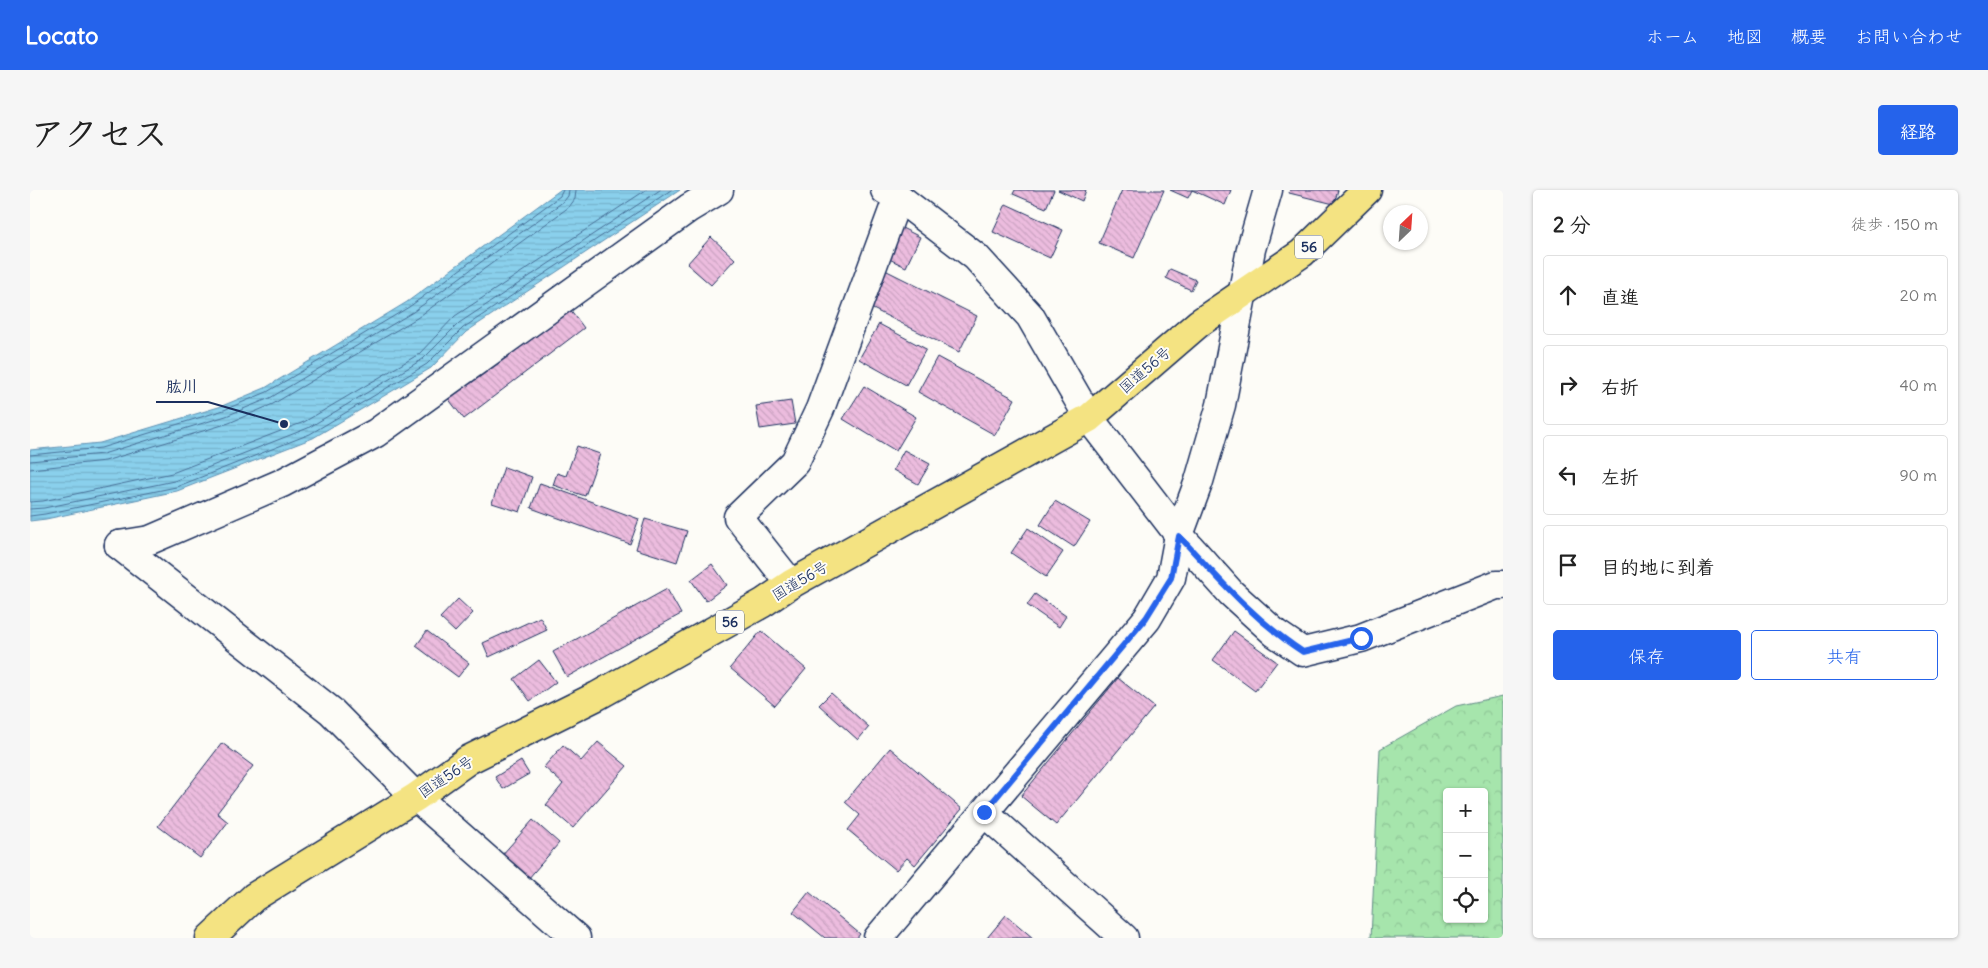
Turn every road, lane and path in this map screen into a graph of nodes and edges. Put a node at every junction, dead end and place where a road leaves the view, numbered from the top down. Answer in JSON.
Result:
{"nodes":[{"id":1,"x":719,"y":190,"type":"edge"},
{"id":2,"x":1268,"y":190,"type":"edge"},
{"id":3,"x":1367,"y":190,"type":"edge"},
{"id":4,"x":892,"y":193,"type":"edge"},
{"id":5,"x":1243,"y":294,"type":"junction"},
{"id":6,"x":1089,"y":418,"type":"junction"},
{"id":7,"x":1179,"y":536,"type":"junction"},
{"id":8,"x":792,"y":584,"type":"junction"},
{"id":9,"x":1503,"y":585,"type":"edge"},
{"id":10,"x":416,"y":797,"type":"junction"},
{"id":11,"x":984,"y":812,"type":"junction"},
{"id":12,"x":210,"y":938,"type":"edge"},
{"id":13,"x":576,"y":938,"type":"edge"},
{"id":14,"x":878,"y":938,"type":"edge"},
{"id":15,"x":1124,"y":938,"type":"edge"}],
"edges":[{"from":1,"to":10,"type":"street"},
{"from":2,"to":5,"type":"street"},
{"from":3,"to":5,"type":"highway","name":"国道56号","number":"56"},
{"from":4,"to":6,"type":"street"},
{"from":4,"to":8,"type":"street"},
{"from":5,"to":6,"type":"highway","name":"国道56号","number":"56"},
{"from":5,"to":7,"type":"street"},
{"from":6,"to":7,"type":"street"},
{"from":6,"to":8,"type":"highway","name":"国道56号","number":"56"},
{"from":7,"to":9,"type":"street"},
{"from":7,"to":11,"type":"street"},
{"from":8,"to":10,"type":"highway","name":"国道56号","number":"56"},
{"from":10,"to":12,"type":"highway","name":"国道56号","number":"56"},
{"from":10,"to":13,"type":"street"},
{"from":11,"to":14,"type":"street"},
{"from":11,"to":15,"type":"street"}]}
